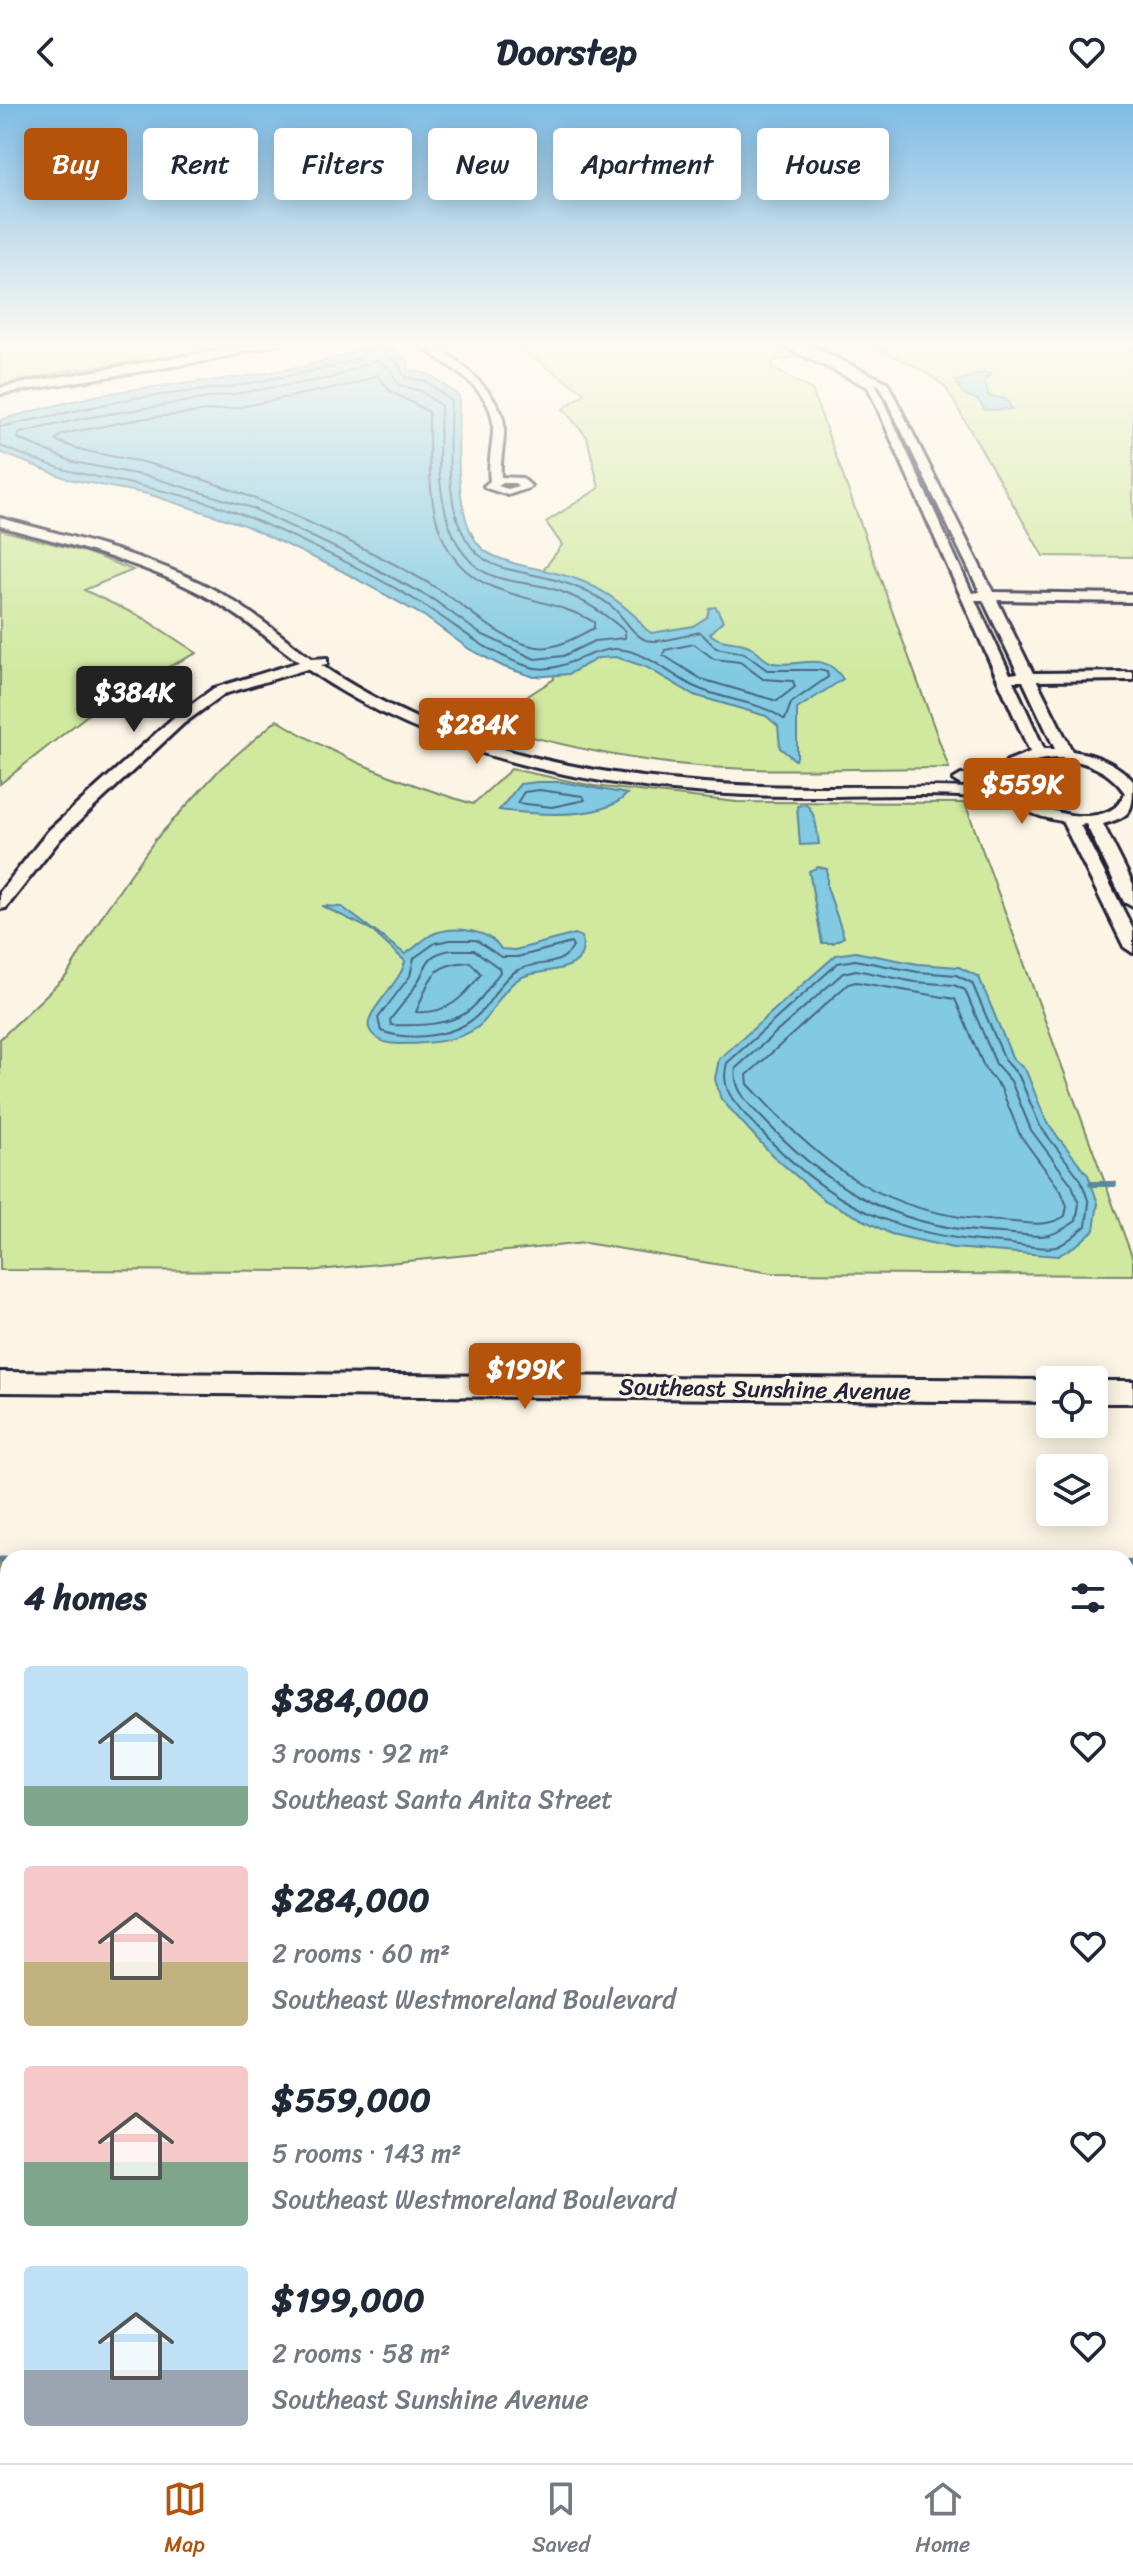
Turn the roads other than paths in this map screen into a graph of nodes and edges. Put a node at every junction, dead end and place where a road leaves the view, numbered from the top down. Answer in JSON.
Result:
{"nodes":[{"id":1,"x":497,"y":452,"type":"edge"},
{"id":2,"x":903,"y":452,"type":"edge"},
{"id":3,"x":917,"y":452,"type":"edge"},
{"id":4,"x":919,"y":455,"type":"junction"},
{"id":5,"x":904,"y":456,"type":"junction"},
{"id":6,"x":496,"y":481,"type":"dead end"},
{"id":7,"x":0,"y":514,"type":"edge"},
{"id":8,"x":933,"y":519,"type":"junction"},
{"id":9,"x":950,"y":519,"type":"junction"},
{"id":10,"x":0,"y":522,"type":"edge"},
{"id":11,"x":968,"y":596,"type":"junction"},
{"id":12,"x":988,"y":596,"type":"junction"},
{"id":13,"x":1133,"y":598,"type":"edge"},
{"id":14,"x":276,"y":618,"type":"dead end"},
{"id":15,"x":310,"y":642,"type":"dead end"},
{"id":16,"x":311,"y":664,"type":"junction"},
{"id":17,"x":338,"y":664,"type":"junction"},
{"id":18,"x":1133,"y":676,"type":"edge"},
{"id":19,"x":1004,"y":677,"type":"junction"},
{"id":20,"x":1028,"y":677,"type":"junction"},
{"id":21,"x":1039,"y":755,"type":"junction"},
{"id":22,"x":1066,"y":755,"type":"junction"},
{"id":23,"x":1125,"y":774,"type":"edge"},
{"id":24,"x":1003,"y":777,"type":"junction"},
{"id":25,"x":1012,"y":796,"type":"junction"},
{"id":26,"x":1133,"y":797,"type":"edge"},
{"id":27,"x":1069,"y":819,"type":"junction"},
{"id":28,"x":1092,"y":819,"type":"junction"},
{"id":29,"x":1133,"y":902,"type":"edge"},
{"id":30,"x":0,"y":904,"type":"edge"},
{"id":31,"x":1128,"y":925,"type":"edge"},
{"id":32,"x":1133,"y":947,"type":"edge"},
{"id":33,"x":0,"y":1382,"type":"edge"},
{"id":34,"x":1036,"y":1391,"type":"edge"},
{"id":35,"x":1108,"y":1392,"type":"edge"},
{"id":36,"x":1133,"y":1392,"type":"edge"}],
"edges":[{"from":1,"to":6,"type":"street"},
{"from":2,"to":5,"type":"street"},
{"from":3,"to":4,"type":"street"},
{"from":4,"to":5,"type":"street"},
{"from":4,"to":9,"type":"street"},
{"from":5,"to":8,"type":"street"},
{"from":7,"to":14,"type":"street"},
{"from":8,"to":9,"type":"street"},
{"from":8,"to":11,"type":"street"},
{"from":9,"to":12,"type":"street"},
{"from":10,"to":16,"type":"street"},
{"from":11,"to":12,"type":"street"},
{"from":11,"to":19,"type":"street"},
{"from":12,"to":13,"type":"street"},
{"from":12,"to":20,"type":"street"},
{"from":15,"to":17,"type":"street"},
{"from":16,"to":17,"type":"street"},
{"from":16,"to":25,"type":"street"},
{"from":16,"to":30,"type":"street"},
{"from":17,"to":24,"type":"street"},
{"from":18,"to":20,"type":"street"},
{"from":19,"to":20,"type":"street"},
{"from":19,"to":21,"type":"street"},
{"from":20,"to":22,"type":"street"},
{"from":21,"to":22,"type":"street"},
{"from":21,"to":24,"type":"street"},
{"from":22,"to":23,"type":"street"},
{"from":23,"to":26,"type":"street"},
{"from":24,"to":25,"type":"street"},
{"from":25,"to":27,"type":"street"},
{"from":26,"to":28,"type":"street"},
{"from":27,"to":28,"type":"street"},
{"from":27,"to":31,"type":"street"},
{"from":28,"to":29,"type":"street"},
{"from":31,"to":32,"type":"street"},
{"from":33,"to":34,"type":"street","name":"Southeast Sunshine Avenue"},
{"from":35,"to":36,"type":"street"}]}
